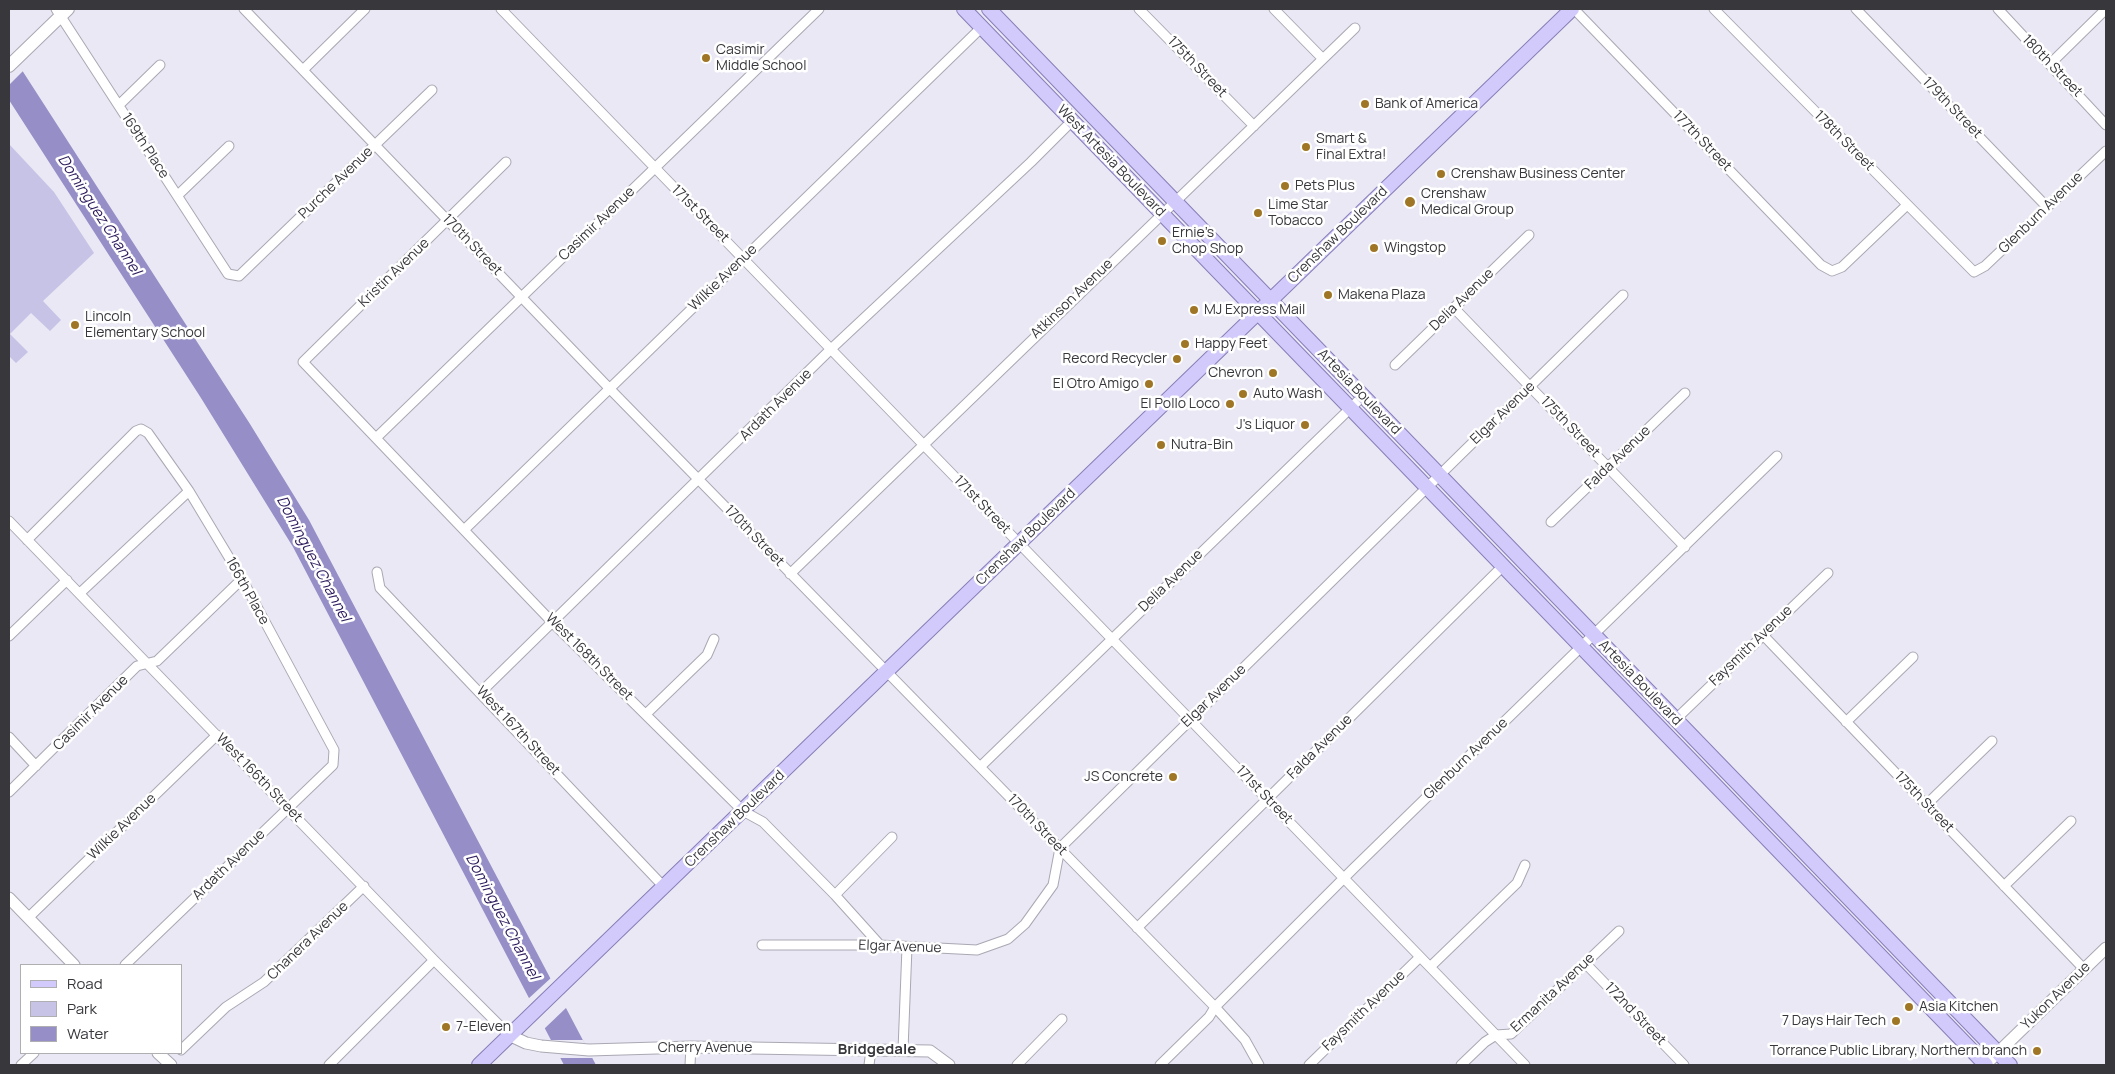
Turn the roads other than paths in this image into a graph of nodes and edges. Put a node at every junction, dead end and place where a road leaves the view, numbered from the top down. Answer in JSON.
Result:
{"nodes":[{"id":1,"x":244,"y":9,"type":"edge"},
{"id":2,"x":366,"y":9,"type":"edge"},
{"id":3,"x":501,"y":9,"type":"edge"},
{"id":4,"x":819,"y":9,"type":"edge"},
{"id":5,"x":964,"y":9,"type":"edge"},
{"id":6,"x":989,"y":9,"type":"edge"},
{"id":7,"x":1139,"y":9,"type":"edge"},
{"id":8,"x":1274,"y":9,"type":"edge"},
{"id":9,"x":1573,"y":9,"type":"edge"},
{"id":10,"x":1714,"y":9,"type":"edge"},
{"id":11,"x":1856,"y":9,"type":"edge"},
{"id":12,"x":1998,"y":9,"type":"edge"},
{"id":13,"x":2106,"y":9,"type":"edge"},
{"id":14,"x":61,"y":11,"type":"edge"},
{"id":15,"x":982,"y":27,"type":"junction"},
{"id":16,"x":1355,"y":28,"type":"dead end"},
{"id":17,"x":1323,"y":59,"type":"junction"},
{"id":18,"x":13,"y":63,"type":"edge"},
{"id":19,"x":2050,"y":64,"type":"junction"},
{"id":20,"x":160,"y":66,"type":"dead end"},
{"id":21,"x":303,"y":70,"type":"junction"},
{"id":22,"x":432,"y":90,"type":"dead end"},
{"id":23,"x":119,"y":105,"type":"junction"},
{"id":24,"x":1073,"y":120,"type":"junction"},
{"id":25,"x":2106,"y":125,"type":"edge"},
{"id":26,"x":1254,"y":126,"type":"junction"},
{"id":27,"x":375,"y":145,"type":"junction"},
{"id":28,"x":229,"y":146,"type":"dead end"},
{"id":29,"x":2106,"y":152,"type":"edge"},
{"id":30,"x":506,"y":162,"type":"dead end"},
{"id":31,"x":655,"y":168,"type":"junction"},
{"id":32,"x":178,"y":196,"type":"junction"},
{"id":33,"x":1176,"y":201,"type":"junction"},
{"id":34,"x":1906,"y":205,"type":"junction"},
{"id":35,"x":2047,"y":207,"type":"junction"},
{"id":36,"x":1163,"y":214,"type":"junction"},
{"id":37,"x":448,"y":220,"type":"junction"},
{"id":38,"x":1529,"y":235,"type":"dead end"},
{"id":39,"x":744,"y":258,"type":"junction"},
{"id":40,"x":1974,"y":272,"type":"joint"},
{"id":41,"x":238,"y":276,"type":"joint"},
{"id":42,"x":1623,"y":295,"type":"dead end"},
{"id":43,"x":522,"y":297,"type":"junction"},
{"id":44,"x":1271,"y":300,"type":"junction"},
{"id":45,"x":1454,"y":308,"type":"junction"},
{"id":46,"x":1258,"y":312,"type":"junction"},
{"id":47,"x":831,"y":349,"type":"junction"},
{"id":48,"x":303,"y":362,"type":"joint"},
{"id":49,"x":1395,"y":365,"type":"dead end"},
{"id":50,"x":1530,"y":386,"type":"junction"},
{"id":51,"x":609,"y":388,"type":"junction"},
{"id":52,"x":1684,"y":393,"type":"dead end"},
{"id":53,"x":1363,"y":396,"type":"junction"},
{"id":54,"x":1351,"y":408,"type":"junction"},
{"id":55,"x":376,"y":438,"type":"junction"},
{"id":56,"x":923,"y":443,"type":"junction"},
{"id":57,"x":1777,"y":456,"type":"dead end"},
{"id":58,"x":1608,"y":467,"type":"junction"},
{"id":59,"x":1439,"y":475,"type":"junction"},
{"id":60,"x":700,"y":480,"type":"junction"},
{"id":61,"x":1427,"y":487,"type":"junction"},
{"id":62,"x":189,"y":490,"type":"junction"},
{"id":63,"x":9,"y":521,"type":"edge"},
{"id":64,"x":1551,"y":522,"type":"dead end"},
{"id":65,"x":464,"y":530,"type":"junction"},
{"id":66,"x":27,"y":540,"type":"junction"},
{"id":67,"x":1019,"y":544,"type":"junction"},
{"id":68,"x":1685,"y":547,"type":"junction"},
{"id":69,"x":1504,"y":565,"type":"junction"},
{"id":70,"x":377,"y":572,"type":"dead end"},
{"id":71,"x":1828,"y":573,"type":"dead end"},
{"id":72,"x":790,"y":574,"type":"junction"},
{"id":73,"x":242,"y":579,"type":"junction"},
{"id":74,"x":67,"y":580,"type":"junction"},
{"id":75,"x":80,"y":593,"type":"junction"},
{"id":76,"x":552,"y":622,"type":"junction"},
{"id":77,"x":1592,"y":634,"type":"junction"},
{"id":78,"x":9,"y":636,"type":"edge"},
{"id":79,"x":1763,"y":636,"type":"junction"},
{"id":80,"x":714,"y":639,"type":"dead end"},
{"id":81,"x":1112,"y":640,"type":"junction"},
{"id":82,"x":1582,"y":645,"type":"junction"},
{"id":83,"x":1913,"y":658,"type":"dead end"},
{"id":84,"x":150,"y":664,"type":"junction"},
{"id":85,"x":886,"y":672,"type":"junction"},
{"id":86,"x":481,"y":692,"type":"junction"},
{"id":87,"x":646,"y":714,"type":"junction"},
{"id":88,"x":1190,"y":720,"type":"junction"},
{"id":89,"x":1675,"y":720,"type":"junction"},
{"id":90,"x":1846,"y":722,"type":"junction"},
{"id":91,"x":216,"y":735,"type":"junction"},
{"id":92,"x":9,"y":737,"type":"edge"},
{"id":93,"x":1992,"y":741,"type":"dead end"},
{"id":94,"x":333,"y":765,"type":"joint"},
{"id":95,"x":36,"y":766,"type":"junction"},
{"id":96,"x":980,"y":767,"type":"junction"},
{"id":97,"x":9,"y":792,"type":"edge"},
{"id":98,"x":1267,"y":799,"type":"junction"},
{"id":99,"x":1926,"y":804,"type":"junction"},
{"id":100,"x":288,"y":808,"type":"junction"},
{"id":101,"x":743,"y":811,"type":"junction"},
{"id":102,"x":2071,"y":821,"type":"dead end"},
{"id":103,"x":892,"y":837,"type":"dead end"},
{"id":104,"x":1060,"y":848,"type":"junction"},
{"id":105,"x":1525,"y":865,"type":"dead end"},
{"id":106,"x":1344,"y":878,"type":"junction"},
{"id":107,"x":364,"y":886,"type":"junction"},
{"id":108,"x":2004,"y":886,"type":"junction"},
{"id":109,"x":664,"y":887,"type":"junction"},
{"id":110,"x":835,"y":895,"type":"junction"},
{"id":111,"x":9,"y":898,"type":"edge"},
{"id":112,"x":28,"y":918,"type":"junction"},
{"id":113,"x":1137,"y":928,"type":"junction"},
{"id":114,"x":1619,"y":931,"type":"dead end"},
{"id":115,"x":762,"y":945,"type":"dead end"},
{"id":116,"x":880,"y":945,"type":"junction"},
{"id":117,"x":907,"y":947,"type":"junction"},
{"id":118,"x":2106,"y":948,"type":"edge"},
{"id":119,"x":1420,"y":957,"type":"junction"},
{"id":120,"x":434,"y":960,"type":"junction"},
{"id":121,"x":1585,"y":963,"type":"junction"},
{"id":122,"x":73,"y":964,"type":"edge"},
{"id":123,"x":126,"y":964,"type":"edge"},
{"id":124,"x":1430,"y":967,"type":"junction"},
{"id":125,"x":2084,"y":969,"type":"junction"},
{"id":126,"x":1215,"y":1007,"type":"junction"},
{"id":127,"x":1062,"y":1019,"type":"dead end"},
{"id":128,"x":509,"y":1035,"type":"junction"},
{"id":129,"x":1496,"y":1036,"type":"junction"},
{"id":130,"x":691,"y":1047,"type":"junction"},
{"id":131,"x":182,"y":1050,"type":"edge"},
{"id":132,"x":871,"y":1050,"type":"junction"},
{"id":133,"x":903,"y":1050,"type":"junction"},
{"id":134,"x":1998,"y":1052,"type":"junction"},
{"id":135,"x":33,"y":1054,"type":"edge"},
{"id":136,"x":159,"y":1054,"type":"edge"},
{"id":137,"x":178,"y":1054,"type":"edge"},
{"id":138,"x":169,"y":1064,"type":"edge"},
{"id":139,"x":21,"y":1065,"type":"edge"},
{"id":140,"x":329,"y":1065,"type":"edge"},
{"id":141,"x":479,"y":1065,"type":"edge"},
{"id":142,"x":690,"y":1065,"type":"edge"},
{"id":143,"x":870,"y":1065,"type":"edge"},
{"id":144,"x":949,"y":1065,"type":"edge"},
{"id":145,"x":1017,"y":1065,"type":"edge"},
{"id":146,"x":1160,"y":1065,"type":"edge"},
{"id":147,"x":1259,"y":1065,"type":"edge"},
{"id":148,"x":1309,"y":1065,"type":"edge"},
{"id":149,"x":1461,"y":1065,"type":"edge"},
{"id":150,"x":1525,"y":1065,"type":"edge"},
{"id":151,"x":1684,"y":1065,"type":"edge"},
{"id":152,"x":1985,"y":1065,"type":"edge"},
{"id":153,"x":2010,"y":1065,"type":"edge"}],
"edges":[{"from":1,"to":21,"type":"street","name":"170th Street"},
{"from":2,"to":21,"type":"street"},
{"from":3,"to":31,"type":"street","name":"171st Street"},
{"from":4,"to":31,"type":"street","name":"Casimir Avenue"},
{"from":5,"to":15,"type":"main road","name":"West Artesia Boulevard"},
{"from":6,"to":33,"type":"main road","name":"West Artesia Boulevard"},
{"from":7,"to":26,"type":"street","name":"175th Street"},
{"from":8,"to":17,"type":"street"},
{"from":9,"to":34,"type":"street","name":"177th Street"},
{"from":9,"to":44,"type":"main road","name":"Crenshaw Boulevard"},
{"from":10,"to":34,"type":"street","name":"178th Street"},
{"from":11,"to":35,"type":"street","name":"179th Street"},
{"from":12,"to":19,"type":"street","name":"180th Street"},
{"from":13,"to":19,"type":"street"},
{"from":14,"to":18,"type":"main road"},
{"from":14,"to":23,"type":"street","name":"169th Place"},
{"from":15,"to":24,"type":"main road","name":"West Artesia Boulevard"},
{"from":15,"to":39,"type":"street","name":"Wilkie Avenue"},
{"from":16,"to":17,"type":"street","name":"Atkinson Avenue"},
{"from":17,"to":26,"type":"street","name":"Atkinson Avenue"},
{"from":19,"to":25,"type":"street","name":"180th Street"},
{"from":20,"to":23,"type":"street"},
{"from":21,"to":27,"type":"street","name":"170th Street"},
{"from":22,"to":27,"type":"street","name":"Purche Avenue"},
{"from":23,"to":32,"type":"street","name":"169th Place"},
{"from":24,"to":36,"type":"main road","name":"West Artesia Boulevard"},
{"from":24,"to":47,"type":"street","name":"Ardath Avenue"},
{"from":26,"to":33,"type":"street","name":"Atkinson Avenue"},
{"from":27,"to":37,"type":"street","name":"170th Street"},
{"from":27,"to":41,"type":"street","name":"Purche Avenue"},
{"from":28,"to":32,"type":"street"},
{"from":29,"to":35,"type":"street","name":"Glenburn Avenue"},
{"from":30,"to":37,"type":"street","name":"Kristin Avenue"},
{"from":31,"to":39,"type":"street","name":"171st Street"},
{"from":31,"to":43,"type":"street","name":"Casimir Avenue"},
{"from":32,"to":41,"type":"street","name":"169th Place"},
{"from":33,"to":36,"type":"street","name":"Atkinson Avenue"},
{"from":33,"to":44,"type":"main road","name":"West Artesia Boulevard"},
{"from":34,"to":40,"type":"street","name":"178th Street"},
{"from":35,"to":40,"type":"street","name":"Glenburn Avenue"},
{"from":36,"to":46,"type":"main road","name":"West Artesia Boulevard"},
{"from":36,"to":56,"type":"street","name":"Atkinson Avenue"},
{"from":37,"to":43,"type":"street","name":"170th Street"},
{"from":37,"to":48,"type":"street","name":"Kristin Avenue"},
{"from":38,"to":45,"type":"street","name":"Delia Avenue"},
{"from":39,"to":47,"type":"street","name":"171st Street"},
{"from":39,"to":51,"type":"street","name":"Wilkie Avenue"},
{"from":42,"to":50,"type":"street","name":"Elgar Avenue"},
{"from":43,"to":51,"type":"street","name":"170th Street"},
{"from":43,"to":55,"type":"street","name":"Casimir Avenue"},
{"from":44,"to":46,"type":"main road","name":"Crenshaw Boulevard"},
{"from":44,"to":53,"type":"main road","name":"Artesia Boulevard"},
{"from":45,"to":49,"type":"street","name":"Delia Avenue"},
{"from":45,"to":50,"type":"street","name":"175th Street"},
{"from":46,"to":54,"type":"main road","name":"Artesia Boulevard"},
{"from":46,"to":67,"type":"main road","name":"Crenshaw Boulevard"},
{"from":47,"to":56,"type":"street","name":"171st Street"},
{"from":47,"to":60,"type":"street","name":"Ardath Avenue"},
{"from":48,"to":55,"type":"street","name":"West 168th Street"},
{"from":50,"to":58,"type":"street","name":"175th Street"},
{"from":50,"to":59,"type":"street","name":"Elgar Avenue"},
{"from":51,"to":60,"type":"street","name":"170th Street"},
{"from":51,"to":65,"type":"street","name":"Wilkie Avenue"},
{"from":52,"to":58,"type":"street","name":"Falda Avenue"},
{"from":53,"to":54,"type":"street","name":"Delia Avenue"},
{"from":53,"to":59,"type":"main road","name":"Artesia Boulevard"},
{"from":54,"to":61,"type":"main road","name":"Artesia Boulevard"},
{"from":54,"to":81,"type":"street","name":"Delia Avenue"},
{"from":55,"to":65,"type":"street","name":"West 168th Street"},
{"from":56,"to":67,"type":"street","name":"171st Street"},
{"from":56,"to":72,"type":"street","name":"Atkinson Avenue"},
{"from":57,"to":68,"type":"street","name":"Glenburn Avenue"},
{"from":58,"to":64,"type":"street","name":"Falda Avenue"},
{"from":58,"to":68,"type":"street","name":"175th Street"},
{"from":59,"to":61,"type":"street","name":"Elgar Avenue"},
{"from":59,"to":77,"type":"main road","name":"Artesia Boulevard"},
{"from":60,"to":72,"type":"street","name":"170th Street"},
{"from":60,"to":76,"type":"street","name":"Ardath Avenue"},
{"from":61,"to":69,"type":"main road","name":"Artesia Boulevard"},
{"from":61,"to":88,"type":"street","name":"Elgar Avenue"},
{"from":62,"to":66,"type":"street","name":"166th Place"},
{"from":62,"to":73,"type":"street","name":"166th Place"},
{"from":62,"to":75,"type":"street"},
{"from":63,"to":66,"type":"street","name":"West 166th Street"},
{"from":65,"to":76,"type":"street","name":"West 168th Street"},
{"from":66,"to":74,"type":"street","name":"West 166th Street"},
{"from":67,"to":81,"type":"street","name":"171st Street"},
{"from":67,"to":85,"type":"main road","name":"Crenshaw Boulevard"},
{"from":68,"to":77,"type":"street","name":"Glenburn Avenue"},
{"from":69,"to":82,"type":"main road","name":"Artesia Boulevard"},
{"from":69,"to":98,"type":"street","name":"Falda Avenue"},
{"from":70,"to":86,"type":"street","name":"West 167th Street"},
{"from":71,"to":79,"type":"street","name":"Faysmith Avenue"},
{"from":72,"to":85,"type":"street","name":"170th Street"},
{"from":73,"to":84,"type":"street","name":"Casimir Avenue"},
{"from":73,"to":94,"type":"street","name":"166th Place"},
{"from":74,"to":75,"type":"street","name":"West 166th Street"},
{"from":74,"to":78,"type":"street"},
{"from":75,"to":84,"type":"street","name":"West 166th Street"},
{"from":76,"to":86,"type":"street","name":"Ardath Avenue"},
{"from":76,"to":87,"type":"street","name":"West 168th Street"},
{"from":77,"to":82,"type":"street","name":"Glenburn Avenue"},
{"from":77,"to":89,"type":"main road","name":"Artesia Boulevard"},
{"from":79,"to":89,"type":"street","name":"Faysmith Avenue"},
{"from":79,"to":90,"type":"street","name":"175th Street"},
{"from":80,"to":87,"type":"street"},
{"from":81,"to":88,"type":"street","name":"171st Street"},
{"from":81,"to":96,"type":"street","name":"Delia Avenue"},
{"from":82,"to":106,"type":"street","name":"Glenburn Avenue"},
{"from":82,"to":152,"type":"main road","name":"Artesia Boulevard"},
{"from":83,"to":90,"type":"street"},
{"from":84,"to":91,"type":"street","name":"West 166th Street"},
{"from":84,"to":95,"type":"street","name":"Casimir Avenue"},
{"from":85,"to":96,"type":"street","name":"170th Street"},
{"from":85,"to":101,"type":"main road","name":"Crenshaw Boulevard"},
{"from":86,"to":109,"type":"street","name":"West 167th Street"},
{"from":87,"to":101,"type":"street","name":"West 168th Street"},
{"from":88,"to":98,"type":"street","name":"171st Street"},
{"from":88,"to":104,"type":"street","name":"Elgar Avenue"},
{"from":89,"to":134,"type":"main road","name":"Artesia Boulevard"},
{"from":90,"to":99,"type":"street","name":"175th Street"},
{"from":91,"to":100,"type":"street","name":"West 166th Street"},
{"from":91,"to":112,"type":"street","name":"Wilkie Avenue"},
{"from":92,"to":95,"type":"street"},
{"from":93,"to":99,"type":"street"},
{"from":94,"to":100,"type":"street","name":"Ardath Avenue"},
{"from":95,"to":97,"type":"street","name":"Casimir Avenue"},
{"from":96,"to":104,"type":"street","name":"170th Street"},
{"from":98,"to":106,"type":"street","name":"171st Street"},
{"from":98,"to":113,"type":"street","name":"Falda Avenue"},
{"from":99,"to":108,"type":"street","name":"175th Street"},
{"from":100,"to":107,"type":"street","name":"West 166th Street"},
{"from":100,"to":123,"type":"street","name":"Ardath Avenue"},
{"from":101,"to":109,"type":"main road","name":"Crenshaw Boulevard"},
{"from":101,"to":110,"type":"street","name":"West 168th Street"},
{"from":102,"to":108,"type":"street"},
{"from":103,"to":110,"type":"street"},
{"from":104,"to":113,"type":"street","name":"170th Street"},
{"from":104,"to":117,"type":"street","name":"Elgar Avenue"},
{"from":105,"to":124,"type":"street"},
{"from":106,"to":119,"type":"street","name":"171st Street"},
{"from":106,"to":126,"type":"street","name":"Glenburn Avenue"},
{"from":107,"to":120,"type":"street","name":"West 166th Street"},
{"from":107,"to":131,"type":"street","name":"Chanera Avenue"},
{"from":108,"to":125,"type":"street","name":"175th Street"},
{"from":109,"to":128,"type":"main road","name":"Crenshaw Boulevard"},
{"from":110,"to":116,"type":"street","name":"West 168th Street"},
{"from":111,"to":112,"type":"street"},
{"from":112,"to":122,"type":"street"},
{"from":113,"to":126,"type":"street","name":"170th Street"},
{"from":114,"to":121,"type":"street","name":"Ermanita Avenue"},
{"from":115,"to":116,"type":"street","name":"Elgar Avenue"},
{"from":116,"to":117,"type":"street","name":"Elgar Avenue"},
{"from":117,"to":133,"type":"street"},
{"from":118,"to":125,"type":"street","name":"Yukon Avenue"},
{"from":119,"to":124,"type":"street","name":"171st Street"},
{"from":119,"to":148,"type":"street","name":"Faysmith Avenue"},
{"from":120,"to":128,"type":"street","name":"West 166th Street"},
{"from":120,"to":140,"type":"street"},
{"from":121,"to":129,"type":"street","name":"Ermanita Avenue"},
{"from":121,"to":151,"type":"street","name":"172nd Street"},
{"from":124,"to":129,"type":"street","name":"171st Street"},
{"from":125,"to":134,"type":"street","name":"Yukon Avenue"},
{"from":126,"to":146,"type":"street","name":"Glenburn Avenue"},
{"from":126,"to":147,"type":"street","name":"170th Street"},
{"from":127,"to":145,"type":"street"},
{"from":128,"to":130,"type":"street","name":"Cherry Avenue"},
{"from":128,"to":141,"type":"main road","name":"Crenshaw Boulevard"},
{"from":129,"to":149,"type":"street","name":"Ermanita Avenue"},
{"from":129,"to":150,"type":"street","name":"171st Street"},
{"from":130,"to":132,"type":"street","name":"Cherry Avenue"},
{"from":130,"to":142,"type":"street"},
{"from":132,"to":133,"type":"street","name":"Cherry Avenue"},
{"from":132,"to":143,"type":"street"},
{"from":133,"to":144,"type":"street"},
{"from":134,"to":152,"type":"street","name":"Yukon Avenue"},
{"from":134,"to":153,"type":"main road","name":"Artesia Boulevard"},
{"from":135,"to":139,"type":"street"},
{"from":136,"to":138,"type":"street"},
{"from":137,"to":138,"type":"street","name":"Chanera Avenue"}]}
